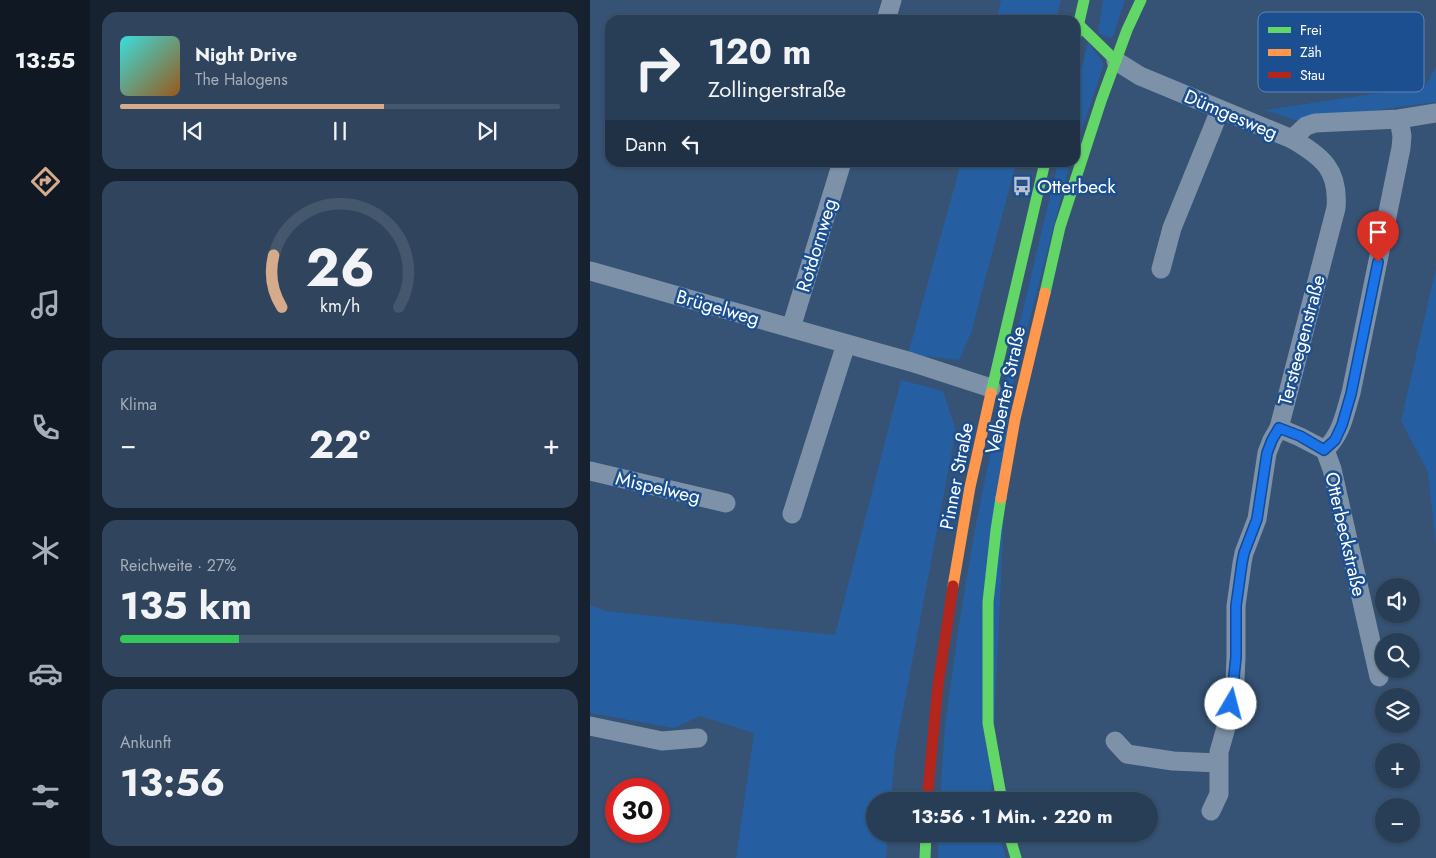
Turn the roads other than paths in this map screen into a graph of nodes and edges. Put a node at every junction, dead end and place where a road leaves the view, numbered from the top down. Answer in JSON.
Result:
{"nodes":[{"id":1,"x":892,"y":0,"type":"edge"},
{"id":2,"x":1084,"y":0,"type":"edge"},
{"id":3,"x":1141,"y":0,"type":"edge"},
{"id":4,"x":888,"y":15,"type":"edge"},
{"id":5,"x":1080,"y":20,"type":"edge"},
{"id":6,"x":1080,"y":26,"type":"edge"},
{"id":7,"x":1116,"y":61,"type":"junction"},
{"id":8,"x":1220,"y":110,"type":"junction"},
{"id":9,"x":1436,"y":113,"type":"edge"},
{"id":10,"x":1398,"y":119,"type":"junction"},
{"id":11,"x":1292,"y":139,"type":"junction"},
{"id":12,"x":1080,"y":165,"type":"edge"},
{"id":13,"x":840,"y":167,"type":"edge"},
{"id":14,"x":1045,"y":167,"type":"edge"},
{"id":15,"x":1079,"y":167,"type":"edge"},
{"id":16,"x":1161,"y":269,"type":"dead end"},
{"id":17,"x":590,"y":271,"type":"edge"},
{"id":18,"x":791,"y":328,"type":"junction"},
{"id":19,"x":846,"y":344,"type":"junction"},
{"id":20,"x":991,"y":388,"type":"junction"},
{"id":21,"x":1279,"y":428,"type":"junction"},
{"id":22,"x":1324,"y":450,"type":"junction"},
{"id":23,"x":590,"y":470,"type":"edge"},
{"id":24,"x":726,"y":503,"type":"dead end"},
{"id":25,"x":792,"y":514,"type":"dead end"},
{"id":26,"x":944,"y":640,"type":"junction"},
{"id":27,"x":1375,"y":659,"type":"edge"},
{"id":28,"x":928,"y":676,"type":"dead end"},
{"id":29,"x":590,"y":726,"type":"edge"},
{"id":30,"x":698,"y":738,"type":"dead end"},
{"id":31,"x":1115,"y":741,"type":"dead end"},
{"id":32,"x":1218,"y":763,"type":"junction"},
{"id":33,"x":928,"y":792,"type":"edge"},
{"id":34,"x":1000,"y":792,"type":"edge"},
{"id":35,"x":1211,"y":811,"type":"dead end"},
{"id":36,"x":926,"y":842,"type":"edge"},
{"id":37,"x":1011,"y":842,"type":"edge"},
{"id":38,"x":925,"y":858,"type":"edge"},
{"id":39,"x":1016,"y":858,"type":"edge"}],
"edges":[{"from":1,"to":4,"type":"street"},
{"from":2,"to":5,"type":"street"},
{"from":3,"to":7,"type":"street","name":"Velberter Straße"},
{"from":6,"to":7,"type":"street"},
{"from":7,"to":8,"type":"street","name":"Dümgesweg"},
{"from":7,"to":12,"type":"street","name":"Velberter Straße"},
{"from":8,"to":11,"type":"street","name":"Dümgesweg"},
{"from":8,"to":16,"type":"street"},
{"from":9,"to":10,"type":"street","name":"Dümgesweg"},
{"from":10,"to":11,"type":"street","name":"Dümgesweg"},
{"from":10,"to":22,"type":"street"},
{"from":11,"to":21,"type":"street","name":"Tersteegenstraße"},
{"from":13,"to":18,"type":"street","name":"Rotdornweg"},
{"from":14,"to":20,"type":"street","name":"Pinner Straße"},
{"from":15,"to":34,"type":"street","name":"Velberter Straße"},
{"from":17,"to":18,"type":"street","name":"Brügelweg"},
{"from":18,"to":19,"type":"street","name":"Brügelweg"},
{"from":19,"to":20,"type":"street","name":"Brügelweg"},
{"from":19,"to":25,"type":"street"},
{"from":20,"to":26,"type":"street","name":"Pinner Straße"},
{"from":21,"to":22,"type":"street"},
{"from":21,"to":32,"type":"street","name":"Tersteegenstraße"},
{"from":22,"to":27,"type":"street","name":"Otterbeckstraße"},
{"from":23,"to":24,"type":"street","name":"Mispelweg"},
{"from":26,"to":28,"type":"street"},
{"from":26,"to":33,"type":"street","name":"Pinner Straße"},
{"from":29,"to":30,"type":"street"},
{"from":31,"to":32,"type":"street"},
{"from":32,"to":35,"type":"street","name":"Tersteegenstraße"},
{"from":36,"to":38,"type":"street"},
{"from":37,"to":39,"type":"street"}]}
